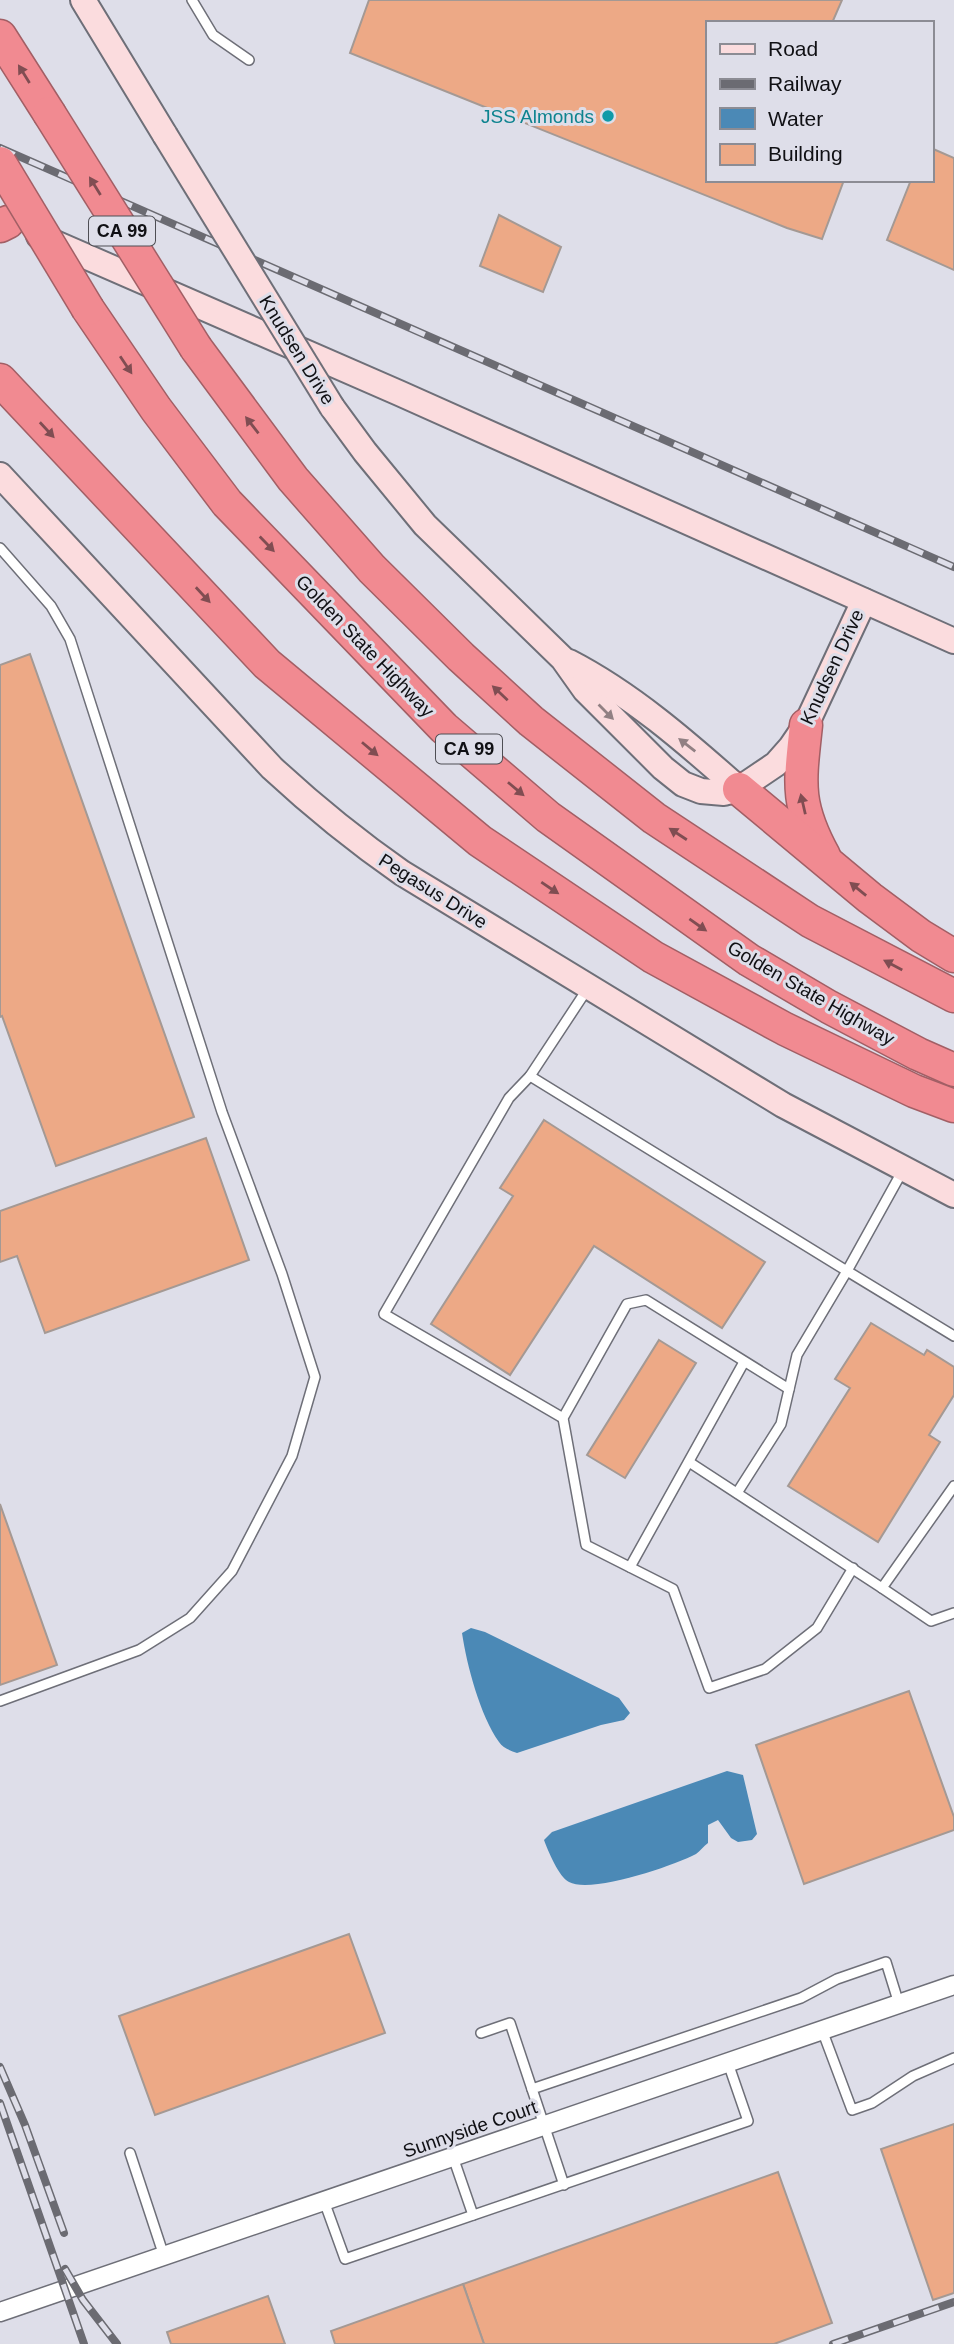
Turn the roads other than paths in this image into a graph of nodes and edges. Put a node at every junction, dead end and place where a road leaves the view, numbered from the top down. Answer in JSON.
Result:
{"nodes":[{"id":1,"x":83,"y":0,"type":"edge"},
{"id":2,"x":192,"y":0,"type":"edge"},
{"id":3,"x":0,"y":36,"type":"edge"},
{"id":4,"x":249,"y":60,"type":"dead end"},
{"id":5,"x":0,"y":163,"type":"edge"},
{"id":6,"x":3,"y":222,"type":"edge"},
{"id":7,"x":0,"y":380,"type":"edge"},
{"id":8,"x":0,"y":475,"type":"edge"},
{"id":9,"x":0,"y":548,"type":"edge"},
{"id":10,"x":863,"y":601,"type":"junction"},
{"id":11,"x":954,"y":641,"type":"edge"},
{"id":12,"x":563,"y":659,"type":"junction"},
{"id":13,"x":806,"y":725,"type":"junction"},
{"id":14,"x":739,"y":789,"type":"junction"},
{"id":15,"x":830,"y":866,"type":"junction"},
{"id":16,"x":954,"y":956,"type":"edge"},
{"id":17,"x":589,"y":986,"type":"junction"},
{"id":18,"x":954,"y":996,"type":"edge"},
{"id":19,"x":954,"y":1070,"type":"edge"},
{"id":20,"x":530,"y":1076,"type":"junction"},
{"id":21,"x":954,"y":1106,"type":"edge"},
{"id":22,"x":904,"y":1169,"type":"junction"},
{"id":23,"x":954,"y":1195,"type":"edge"},
{"id":24,"x":847,"y":1271,"type":"junction"},
{"id":25,"x":954,"y":1336,"type":"edge"},
{"id":26,"x":744,"y":1362,"type":"junction"},
{"id":27,"x":789,"y":1390,"type":"junction"},
{"id":28,"x":562,"y":1418,"type":"junction"},
{"id":29,"x":689,"y":1462,"type":"junction"},
{"id":30,"x":954,"y":1486,"type":"edge"},
{"id":31,"x":737,"y":1493,"type":"junction"},
{"id":32,"x":630,"y":1567,"type":"junction"},
{"id":33,"x":853,"y":1568,"type":"junction"},
{"id":34,"x":882,"y":1588,"type":"junction"},
{"id":35,"x":954,"y":1613,"type":"edge"},
{"id":36,"x":0,"y":1701,"type":"edge"},
{"id":37,"x":954,"y":1985,"type":"edge"},
{"id":38,"x":900,"y":2004,"type":"junction"},
{"id":39,"x":822,"y":2030,"type":"junction"},
{"id":40,"x":481,"y":2033,"type":"dead end"},
{"id":41,"x":954,"y":2058,"type":"edge"},
{"id":42,"x":728,"y":2063,"type":"junction"},
{"id":43,"x":532,"y":2089,"type":"junction"},
{"id":44,"x":545,"y":2125,"type":"junction"},
{"id":45,"x":130,"y":2153,"type":"dead end"},
{"id":46,"x":453,"y":2157,"type":"junction"},
{"id":47,"x":564,"y":2185,"type":"junction"},
{"id":48,"x":324,"y":2201,"type":"junction"},
{"id":49,"x":473,"y":2215,"type":"junction"},
{"id":50,"x":164,"y":2256,"type":"junction"},
{"id":51,"x":0,"y":2312,"type":"edge"}],
"edges":[{"from":1,"to":12,"type":"street","name":"Knudsen Drive","bridge":true},
{"from":2,"to":4,"type":"lane"},
{"from":18,"to":3,"type":"highway","number":"CA 99","one_way":true,"bridge":true},
{"from":5,"to":19,"type":"highway","name":"Golden State Highway","number":"CA 99","one_way":true,"bridge":true},
{"from":6,"to":10,"type":"street"},
{"from":7,"to":21,"type":"highway","one_way":true},
{"from":8,"to":17,"type":"street","name":"Pegasus Drive"},
{"from":9,"to":36,"type":"lane"},
{"from":10,"to":11,"type":"street"},
{"from":10,"to":13,"type":"street","name":"Knudsen Drive"},
{"from":14,"to":12,"type":"street","name":"Knudsen Drive","one_way":true},
{"from":12,"to":14,"type":"street","name":"Knudsen Drive","one_way":true},
{"from":13,"to":14,"type":"street","name":"Knudsen Drive"},
{"from":15,"to":13,"type":"highway","one_way":true},
{"from":14,"to":15,"type":"highway"},
{"from":16,"to":15,"type":"highway","one_way":true},
{"from":17,"to":20,"type":"lane"},
{"from":17,"to":22,"type":"street","name":"Pegasus Drive"},
{"from":20,"to":24,"type":"lane"},
{"from":20,"to":28,"type":"lane"},
{"from":22,"to":23,"type":"street","name":"Pegasus Drive"},
{"from":22,"to":24,"type":"lane"},
{"from":24,"to":25,"type":"lane"},
{"from":24,"to":27,"type":"lane"},
{"from":26,"to":27,"type":"lane"},
{"from":26,"to":28,"type":"lane"},
{"from":26,"to":29,"type":"lane"},
{"from":27,"to":31,"type":"lane"},
{"from":28,"to":32,"type":"lane"},
{"from":29,"to":31,"type":"lane"},
{"from":29,"to":32,"type":"lane"},
{"from":30,"to":34,"type":"lane"},
{"from":31,"to":33,"type":"lane"},
{"from":32,"to":33,"type":"lane"},
{"from":33,"to":34,"type":"lane"},
{"from":34,"to":35,"type":"lane"},
{"from":37,"to":38,"type":"street","name":"Sunnyside Court"},
{"from":38,"to":39,"type":"street","name":"Sunnyside Court"},
{"from":38,"to":43,"type":"lane"},
{"from":39,"to":41,"type":"lane"},
{"from":39,"to":42,"type":"street","name":"Sunnyside Court"},
{"from":40,"to":43,"type":"lane"},
{"from":42,"to":44,"type":"street","name":"Sunnyside Court"},
{"from":42,"to":47,"type":"lane"},
{"from":43,"to":44,"type":"lane"},
{"from":44,"to":46,"type":"street","name":"Sunnyside Court"},
{"from":44,"to":47,"type":"lane"},
{"from":45,"to":50,"type":"lane"},
{"from":46,"to":48,"type":"street","name":"Sunnyside Court"},
{"from":46,"to":49,"type":"lane"},
{"from":47,"to":49,"type":"lane"},
{"from":48,"to":49,"type":"lane"},
{"from":48,"to":50,"type":"street","name":"Sunnyside Court"},
{"from":50,"to":51,"type":"street","name":"Sunnyside Court"}]}
